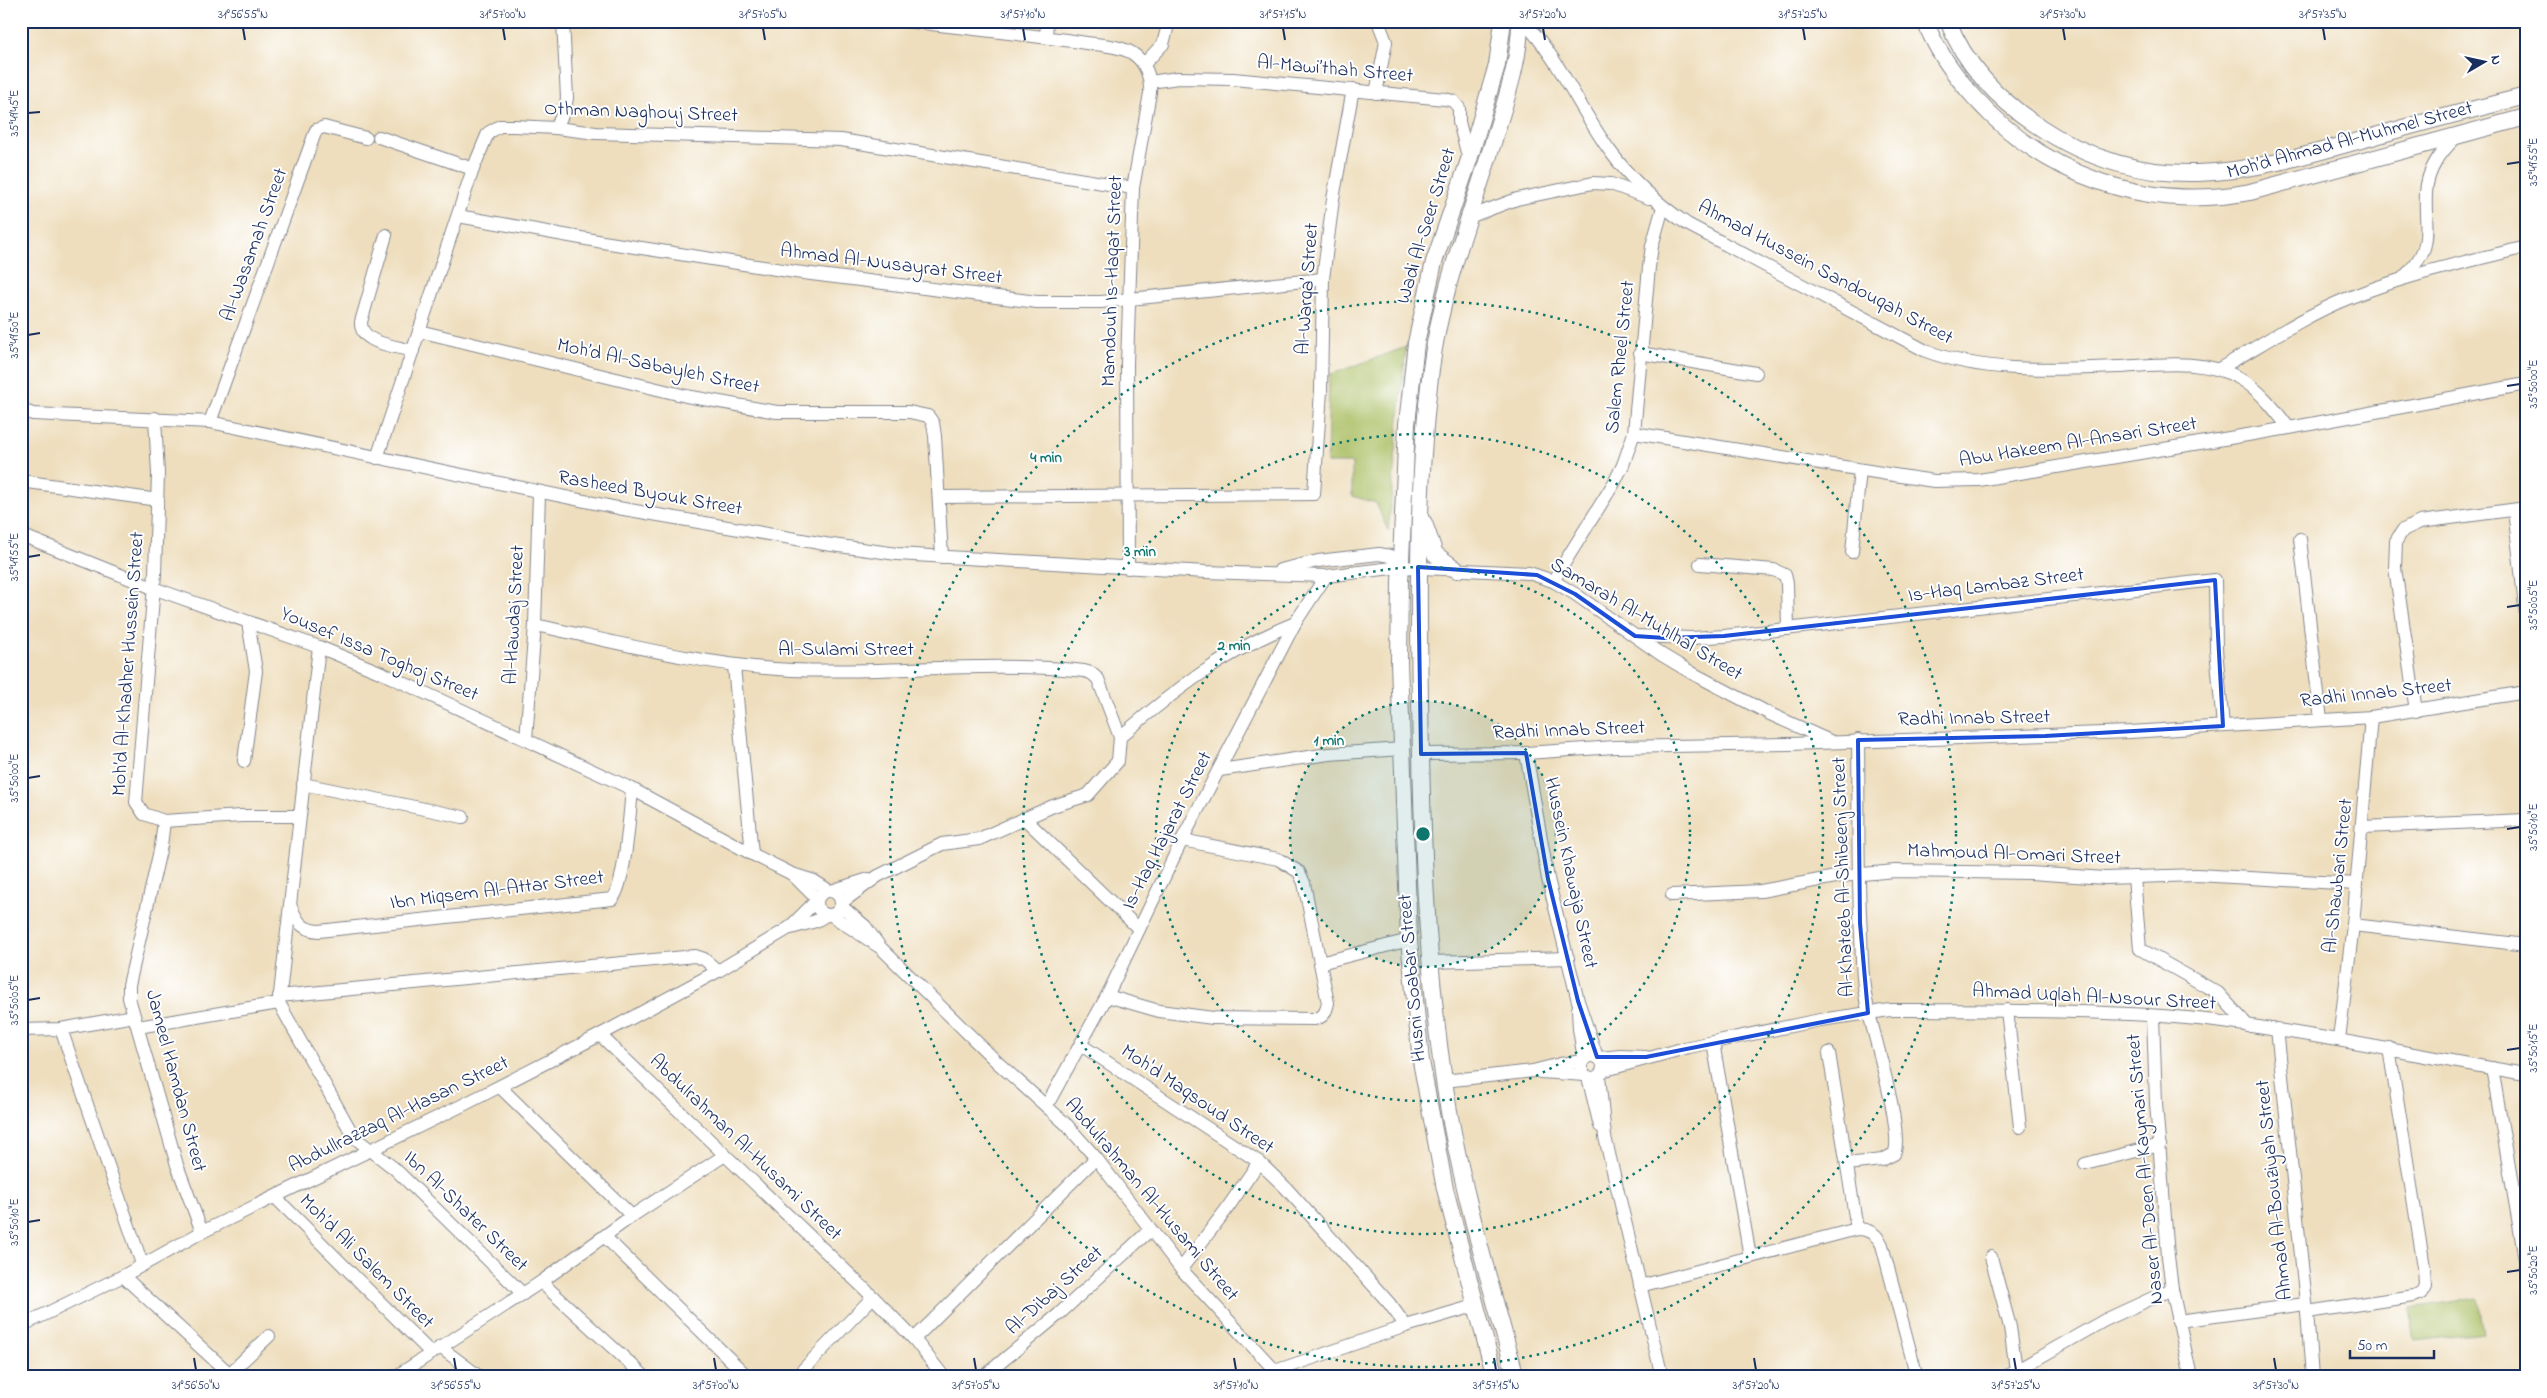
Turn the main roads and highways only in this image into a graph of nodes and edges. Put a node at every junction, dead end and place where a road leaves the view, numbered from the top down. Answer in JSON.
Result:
{"nodes":[{"id":1,"x":1503,"y":21,"type":"edge"},
{"id":2,"x":1521,"y":21,"type":"edge"},
{"id":3,"x":1925,"y":21,"type":"edge"},
{"id":4,"x":1948,"y":21,"type":"edge"},
{"id":5,"x":2526,"y":96,"type":"edge"},
{"id":6,"x":2526,"y":117,"type":"edge"},
{"id":7,"x":1422,"y":514,"type":"junction"},
{"id":8,"x":1400,"y":567,"type":"joint"},
{"id":9,"x":1418,"y":567,"type":"joint"},
{"id":10,"x":1457,"y":570,"type":"road end"},
{"id":11,"x":1426,"y":884,"type":"junction"},
{"id":12,"x":1407,"y":885,"type":"junction"},
{"id":13,"x":1494,"y":1377,"type":"edge"},
{"id":14,"x":1516,"y":1377,"type":"edge"}],
"edges":[{"from":1,"to":8,"type":"main road","name":"Wadi Al-Seer Street"},
{"from":2,"to":7,"type":"main road","name":"Wadi Al-Seer Street"},
{"from":3,"to":6,"type":"main road","name":"Moh’d Ahmad Al-Muhmel Street"},
{"from":4,"to":5,"type":"main road","name":"Moh’d Ahmad Al-Muhmel Street"},
{"from":7,"to":9,"type":"main road","name":"Wadi Al-Seer Street"},
{"from":7,"to":10,"type":"main road"},
{"from":8,"to":12,"type":"main road","name":"Husni Soabar Street"},
{"from":9,"to":11,"type":"main road","name":"Husni Soabar Street"},
{"from":11,"to":12,"type":"main road"},
{"from":11,"to":14,"type":"main road","name":"Husni Soabar Street"},
{"from":12,"to":13,"type":"main road","name":"Husni Soabar Street"}]}
